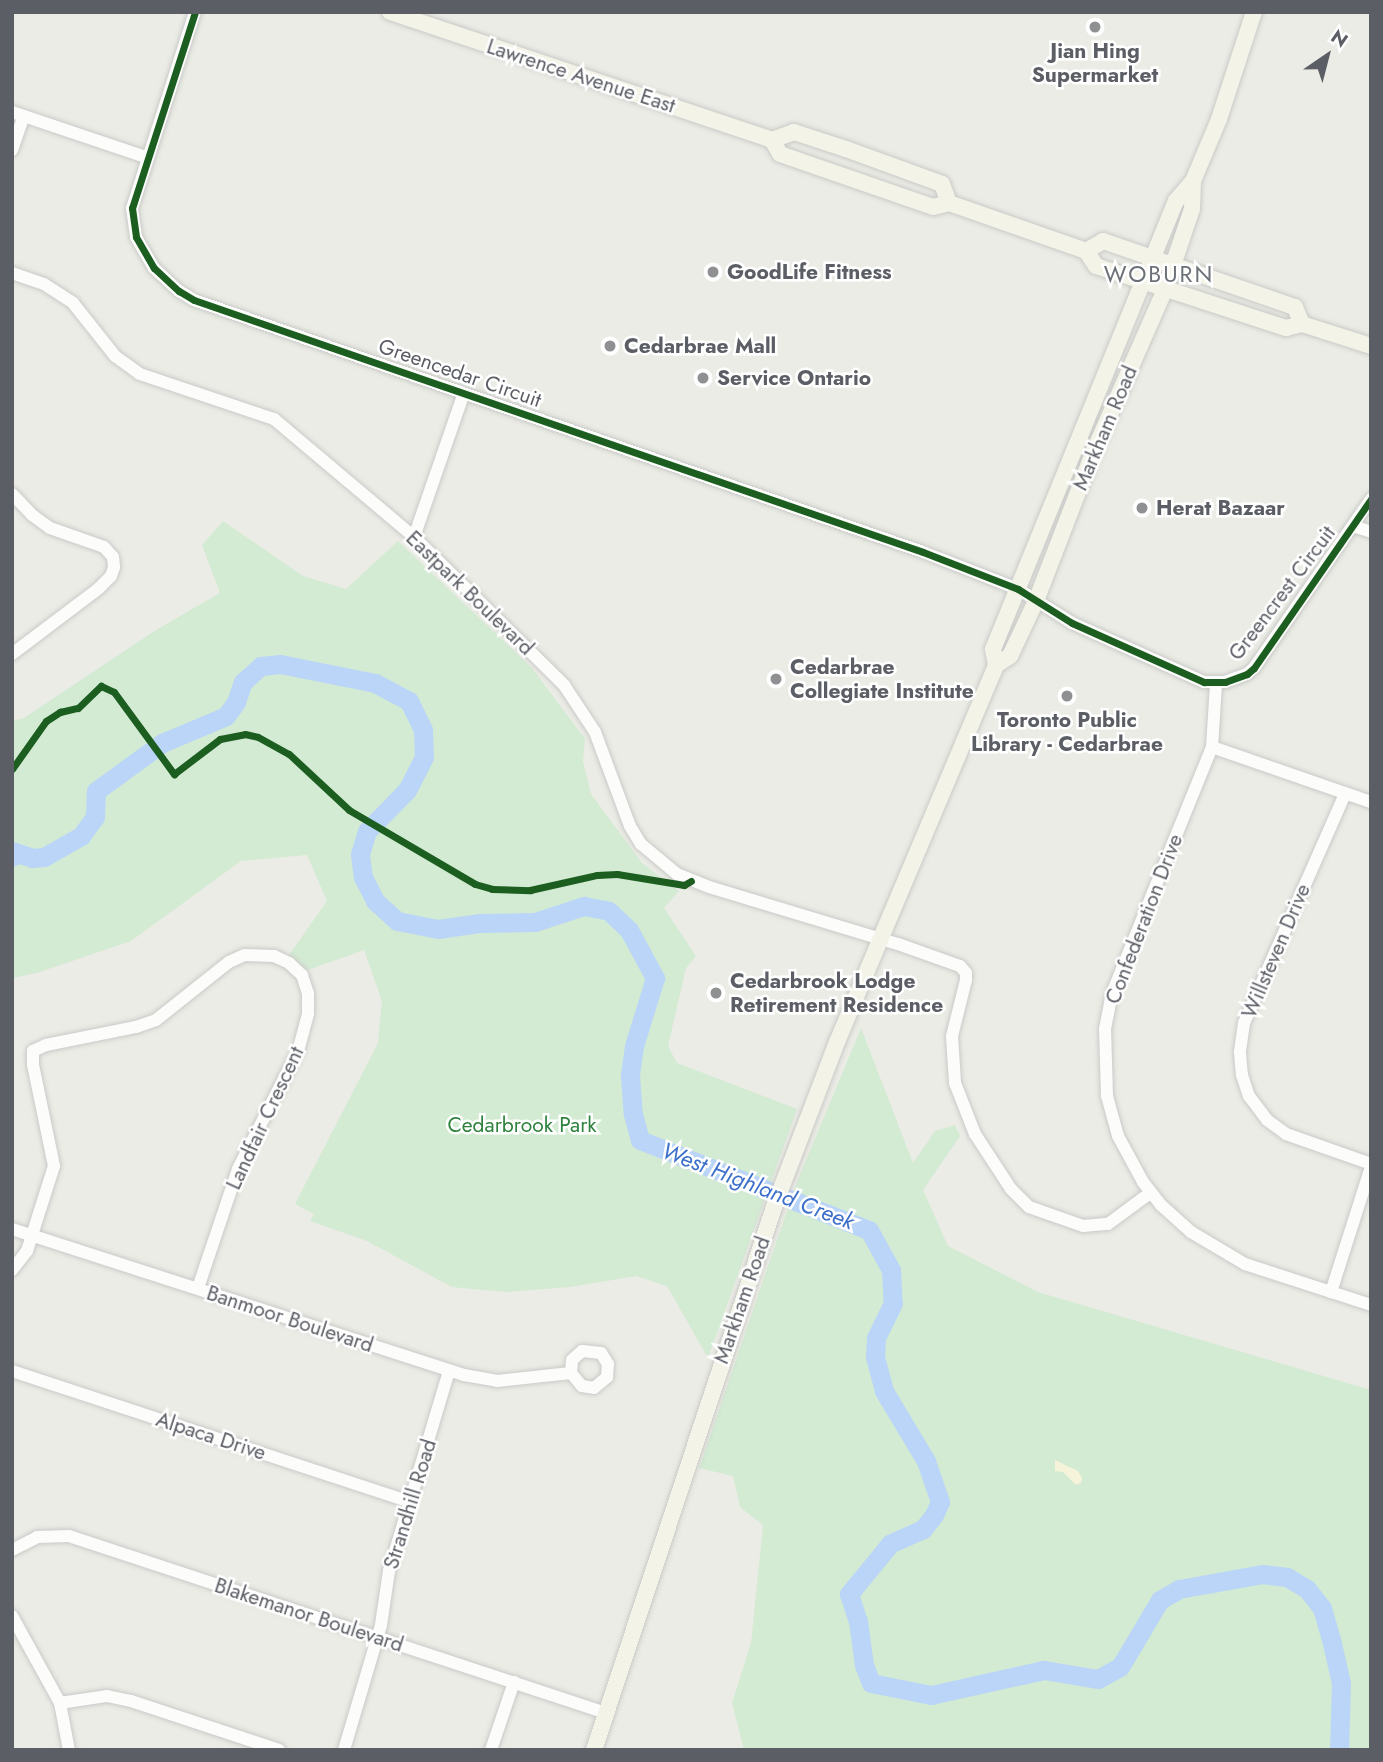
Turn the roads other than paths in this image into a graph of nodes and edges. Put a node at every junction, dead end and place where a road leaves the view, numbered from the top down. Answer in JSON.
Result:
{"nodes":[{"id":1,"x":195,"y":12,"type":"edge"},
{"id":2,"x":390,"y":12,"type":"edge"},
{"id":3,"x":1254,"y":12,"type":"edge"},
{"id":4,"x":18,"y":114,"type":"edge"},
{"id":5,"x":772,"y":141,"type":"junction"},
{"id":6,"x":12,"y":150,"type":"edge"},
{"id":7,"x":146,"y":158,"type":"junction"},
{"id":8,"x":1193,"y":181,"type":"junction"},
{"id":9,"x":949,"y":203,"type":"junction"},
{"id":10,"x":1086,"y":251,"type":"junction"},
{"id":11,"x":1153,"y":258,"type":"junction"},
{"id":12,"x":1172,"y":265,"type":"junction"},
{"id":13,"x":12,"y":273,"type":"edge"},
{"id":14,"x":1145,"y":282,"type":"junction"},
{"id":15,"x":1165,"y":289,"type":"junction"},
{"id":16,"x":1302,"y":324,"type":"junction"},
{"id":17,"x":1371,"y":346,"type":"edge"},
{"id":18,"x":464,"y":393,"type":"junction"},
{"id":19,"x":12,"y":494,"type":"edge"},
{"id":20,"x":1371,"y":499,"type":"edge"},
{"id":21,"x":1353,"y":526,"type":"junction"},
{"id":22,"x":1371,"y":532,"type":"edge"},
{"id":23,"x":414,"y":537,"type":"junction"},
{"id":24,"x":1018,"y":589,"type":"junction"},
{"id":25,"x":1036,"y":601,"type":"junction"},
{"id":26,"x":12,"y":654,"type":"edge"},
{"id":27,"x":996,"y":665,"type":"junction"},
{"id":28,"x":1216,"y":684,"type":"junction"},
{"id":29,"x":1212,"y":747,"type":"junction"},
{"id":30,"x":1345,"y":794,"type":"junction"},
{"id":31,"x":1371,"y":802,"type":"edge"},
{"id":32,"x":880,"y":938,"type":"junction"},
{"id":33,"x":1371,"y":1166,"type":"edge"},
{"id":34,"x":1150,"y":1193,"type":"junction"},
{"id":35,"x":12,"y":1229,"type":"edge"},
{"id":36,"x":32,"y":1236,"type":"junction"},
{"id":37,"x":12,"y":1270,"type":"edge"},
{"id":38,"x":198,"y":1288,"type":"junction"},
{"id":39,"x":1331,"y":1292,"type":"junction"},
{"id":40,"x":1371,"y":1305,"type":"edge"},
{"id":41,"x":12,"y":1371,"type":"edge"},
{"id":42,"x":449,"y":1371,"type":"junction"},
{"id":43,"x":571,"y":1373,"type":"dead end"},
{"id":44,"x":410,"y":1502,"type":"junction"},
{"id":45,"x":12,"y":1550,"type":"edge"},
{"id":46,"x":12,"y":1616,"type":"edge"},
{"id":47,"x":378,"y":1637,"type":"junction"},
{"id":48,"x":514,"y":1682,"type":"junction"},
{"id":49,"x":60,"y":1703,"type":"junction"},
{"id":50,"x":606,"y":1713,"type":"junction"},
{"id":51,"x":69,"y":1750,"type":"edge"},
{"id":52,"x":279,"y":1750,"type":"edge"},
{"id":53,"x":344,"y":1750,"type":"edge"},
{"id":54,"x":491,"y":1750,"type":"edge"},
{"id":55,"x":594,"y":1750,"type":"edge"}],
"edges":[{"from":1,"to":7,"type":"street","name":"Greencedar Circuit"},
{"from":2,"to":5,"type":"main road","name":"Lawrence Avenue East"},
{"from":3,"to":8,"type":"main road","name":"Markham Road"},
{"from":4,"to":6,"type":"street"},
{"from":4,"to":7,"type":"street"},
{"from":5,"to":9,"type":"main road","name":"Lawrence Avenue East"},
{"from":5,"to":9,"type":"main road","name":"Lawrence Avenue East"},
{"from":7,"to":18,"type":"street","name":"Greencedar Circuit"},
{"from":8,"to":11,"type":"main road","name":"Markham Road"},
{"from":8,"to":12,"type":"main road","name":"Markham Road"},
{"from":9,"to":10,"type":"main road","name":"Lawrence Avenue East"},
{"from":10,"to":11,"type":"main road","name":"Lawrence Avenue East"},
{"from":10,"to":14,"type":"main road","name":"Lawrence Avenue East"},
{"from":11,"to":12,"type":"main road","name":"Lawrence Avenue East"},
{"from":11,"to":14,"type":"main road","name":"Markham Road"},
{"from":12,"to":15,"type":"main road","name":"Markham Road"},
{"from":12,"to":16,"type":"main road","name":"Lawrence Avenue East"},
{"from":13,"to":23,"type":"street","name":"Eastpark Boulevard"},
{"from":14,"to":15,"type":"main road","name":"Lawrence Avenue East"},
{"from":14,"to":24,"type":"main road","name":"Markham Road"},
{"from":15,"to":16,"type":"main road","name":"Lawrence Avenue East"},
{"from":15,"to":25,"type":"main road","name":"Markham Road"},
{"from":16,"to":17,"type":"main road","name":"Lawrence Avenue East"},
{"from":18,"to":23,"type":"street"},
{"from":18,"to":24,"type":"street","name":"Greencedar Circuit"},
{"from":19,"to":26,"type":"street"},
{"from":20,"to":21,"type":"street","name":"Greencrest Circuit"},
{"from":21,"to":22,"type":"street"},
{"from":21,"to":28,"type":"street","name":"Greencrest Circuit"},
{"from":23,"to":32,"type":"street","name":"Eastpark Boulevard"},
{"from":24,"to":25,"type":"street","name":"Greencrest Circuit"},
{"from":24,"to":27,"type":"main road","name":"Markham Road"},
{"from":25,"to":27,"type":"main road","name":"Markham Road"},
{"from":25,"to":28,"type":"street","name":"Greencrest Circuit"},
{"from":27,"to":32,"type":"main road","name":"Markham Road"},
{"from":28,"to":29,"type":"street","name":"Confederation Drive"},
{"from":29,"to":30,"type":"street"},
{"from":29,"to":34,"type":"street","name":"Confederation Drive"},
{"from":30,"to":31,"type":"street"},
{"from":30,"to":33,"type":"street","name":"Willsteven Drive"},
{"from":32,"to":34,"type":"street","name":"Eastpark Boulevard"},
{"from":32,"to":50,"type":"main road","name":"Markham Road"},
{"from":33,"to":39,"type":"street"},
{"from":34,"to":39,"type":"street","name":"Confederation Drive"},
{"from":35,"to":36,"type":"street","name":"Banmoor Boulevard"},
{"from":36,"to":37,"type":"street"},
{"from":36,"to":38,"type":"street","name":"Banmoor Boulevard"},
{"from":36,"to":38,"type":"street","name":"Landfair Crescent"},
{"from":38,"to":42,"type":"street","name":"Banmoor Boulevard"},
{"from":39,"to":40,"type":"street","name":"Confederation Drive"},
{"from":41,"to":44,"type":"street","name":"Alpaca Drive"},
{"from":42,"to":43,"type":"street","name":"Banmoor Boulevard"},
{"from":42,"to":44,"type":"street","name":"Strandhill Road"},
{"from":44,"to":47,"type":"street","name":"Strandhill Road"},
{"from":45,"to":47,"type":"street","name":"Blakemanor Boulevard"},
{"from":46,"to":49,"type":"street"},
{"from":47,"to":48,"type":"street","name":"Blakemanor Boulevard"},
{"from":47,"to":53,"type":"street","name":"Strandhill Road"},
{"from":48,"to":50,"type":"street","name":"Blakemanor Boulevard"},
{"from":48,"to":54,"type":"street"},
{"from":49,"to":51,"type":"street"},
{"from":49,"to":52,"type":"street"},
{"from":50,"to":55,"type":"main road","name":"Markham Road"}]}
